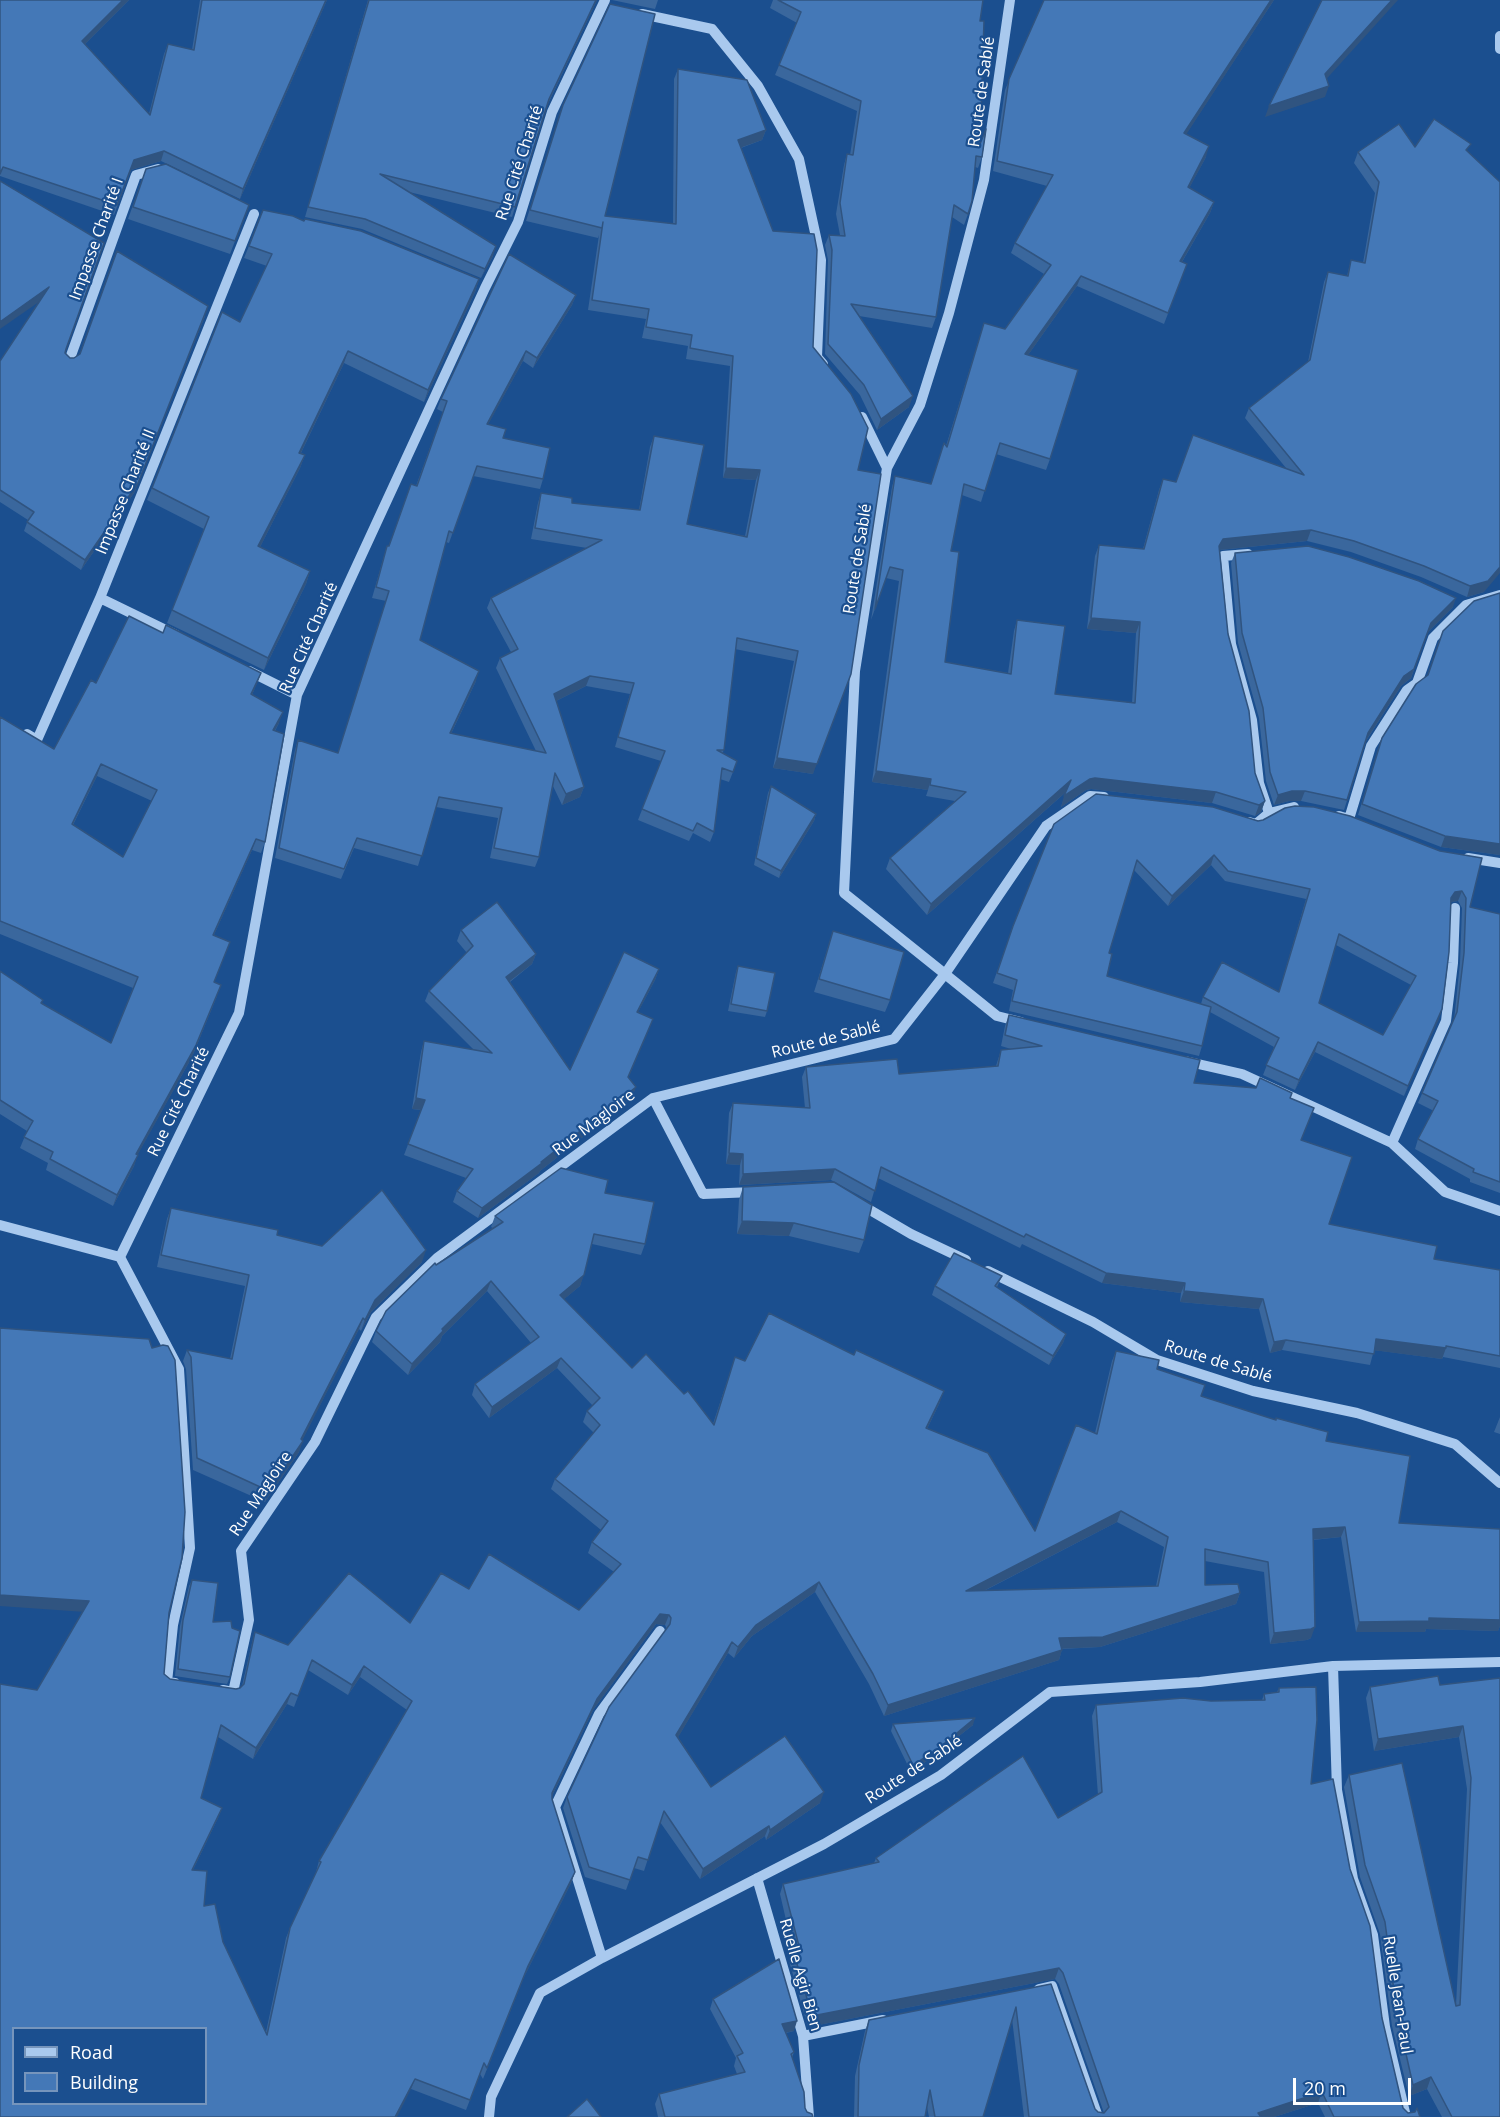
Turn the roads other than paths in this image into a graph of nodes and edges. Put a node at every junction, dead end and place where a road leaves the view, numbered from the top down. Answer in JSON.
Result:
{"nodes":[{"id":1,"x":1010,"y":0,"type":"edge"},
{"id":2,"x":607,"y":5,"type":"edge"},
{"id":3,"x":636,"y":13,"type":"edge"},
{"id":4,"x":1500,"y":36,"type":"edge"},
{"id":5,"x":1500,"y":49,"type":"edge"},
{"id":6,"x":172,"y":173,"type":"edge"},
{"id":7,"x":266,"y":217,"type":"edge"},
{"id":8,"x":69,"y":361,"type":"edge"},
{"id":9,"x":832,"y":374,"type":"edge"},
{"id":10,"x":859,"y":410,"type":"edge"},
{"id":11,"x":887,"y":468,"type":"junction"},
{"id":12,"x":1258,"y":553,"type":"edge"},
{"id":13,"x":1500,"y":596,"type":"edge"},
{"id":14,"x":100,"y":598,"type":"junction"},
{"id":15,"x":183,"y":639,"type":"edge"},
{"id":16,"x":235,"y":664,"type":"edge"},
{"id":17,"x":297,"y":695,"type":"junction"},
{"id":18,"x":18,"y":730,"type":"edge"},
{"id":19,"x":1112,"y":798,"type":"edge"},
{"id":20,"x":1304,"y":809,"type":"edge"},
{"id":21,"x":1269,"y":813,"type":"junction"},
{"id":22,"x":1327,"y":814,"type":"edge"},
{"id":23,"x":1233,"y":817,"type":"edge"},
{"id":24,"x":1459,"y":857,"type":"edge"},
{"id":25,"x":1500,"y":863,"type":"edge"},
{"id":26,"x":1455,"y":908,"type":"edge"},
{"id":27,"x":945,"y":974,"type":"junction"},
{"id":28,"x":1032,"y":1024,"type":"edge"},
{"id":29,"x":1172,"y":1058,"type":"edge"},
{"id":30,"x":653,"y":1098,"type":"junction"},
{"id":31,"x":1392,"y":1143,"type":"junction"},
{"id":32,"x":761,"y":1191,"type":"edge"},
{"id":33,"x":851,"y":1199,"type":"edge"},
{"id":34,"x":1500,"y":1211,"type":"edge"},
{"id":35,"x":0,"y":1225,"type":"edge"},
{"id":36,"x":120,"y":1257,"type":"junction"},
{"id":37,"x":1500,"y":1484,"type":"edge"},
{"id":38,"x":660,"y":1631,"type":"edge"},
{"id":39,"x":1500,"y":1662,"type":"edge"},
{"id":40,"x":1333,"y":1666,"type":"junction"},
{"id":41,"x":189,"y":1685,"type":"edge"},
{"id":42,"x":211,"y":1689,"type":"edge"},
{"id":43,"x":757,"y":1878,"type":"junction"},
{"id":44,"x":602,"y":1958,"type":"junction"},
{"id":45,"x":1029,"y":1991,"type":"edge"},
{"id":46,"x":894,"y":2018,"type":"edge"},
{"id":47,"x":803,"y":2036,"type":"junction"},
{"id":48,"x":489,"y":2117,"type":"edge"},
{"id":49,"x":809,"y":2117,"type":"edge"},
{"id":50,"x":1098,"y":2117,"type":"edge"},
{"id":51,"x":1406,"y":2117,"type":"edge"}],
"edges":[{"from":1,"to":11,"type":"street","name":"Route de Sablé"},
{"from":2,"to":17,"type":"street","name":"Rue Cité Charité"},
{"from":3,"to":9,"type":"street"},
{"from":4,"to":5,"type":"street"},
{"from":6,"to":8,"type":"street","name":"Impasse Charité I"},
{"from":7,"to":14,"type":"street","name":"Impasse Charité II"},
{"from":10,"to":11,"type":"street"},
{"from":11,"to":27,"type":"street","name":"Route de Sablé"},
{"from":12,"to":21,"type":"street"},
{"from":13,"to":22,"type":"street"},
{"from":14,"to":15,"type":"street"},
{"from":14,"to":18,"type":"street","name":"Impasse Charité II"},
{"from":16,"to":17,"type":"street"},
{"from":17,"to":36,"type":"street","name":"Rue Cité Charité"},
{"from":19,"to":27,"type":"street"},
{"from":20,"to":21,"type":"street"},
{"from":21,"to":23,"type":"street"},
{"from":24,"to":25,"type":"street"},
{"from":26,"to":31,"type":"street"},
{"from":27,"to":28,"type":"street"},
{"from":27,"to":30,"type":"street","name":"Route de Sablé"},
{"from":29,"to":31,"type":"street"},
{"from":30,"to":32,"type":"street"},
{"from":30,"to":42,"type":"street","name":"Rue Magloire"},
{"from":31,"to":34,"type":"street"},
{"from":33,"to":37,"type":"street","name":"Route de Sablé"},
{"from":35,"to":36,"type":"street"},
{"from":36,"to":41,"type":"street"},
{"from":38,"to":44,"type":"street"},
{"from":39,"to":40,"type":"street","name":"Route de Sablé"},
{"from":40,"to":43,"type":"street","name":"Route de Sablé"},
{"from":40,"to":51,"type":"street","name":"Ruelle Jean-Paul"},
{"from":43,"to":44,"type":"street","name":"Route de Sablé"},
{"from":43,"to":47,"type":"street","name":"Ruelle Agir Bien"},
{"from":44,"to":48,"type":"street","name":"Route de Sablé"},
{"from":45,"to":50,"type":"street"},
{"from":46,"to":47,"type":"street"},
{"from":47,"to":49,"type":"street","name":"Ruelle Agir Bien"}]}
